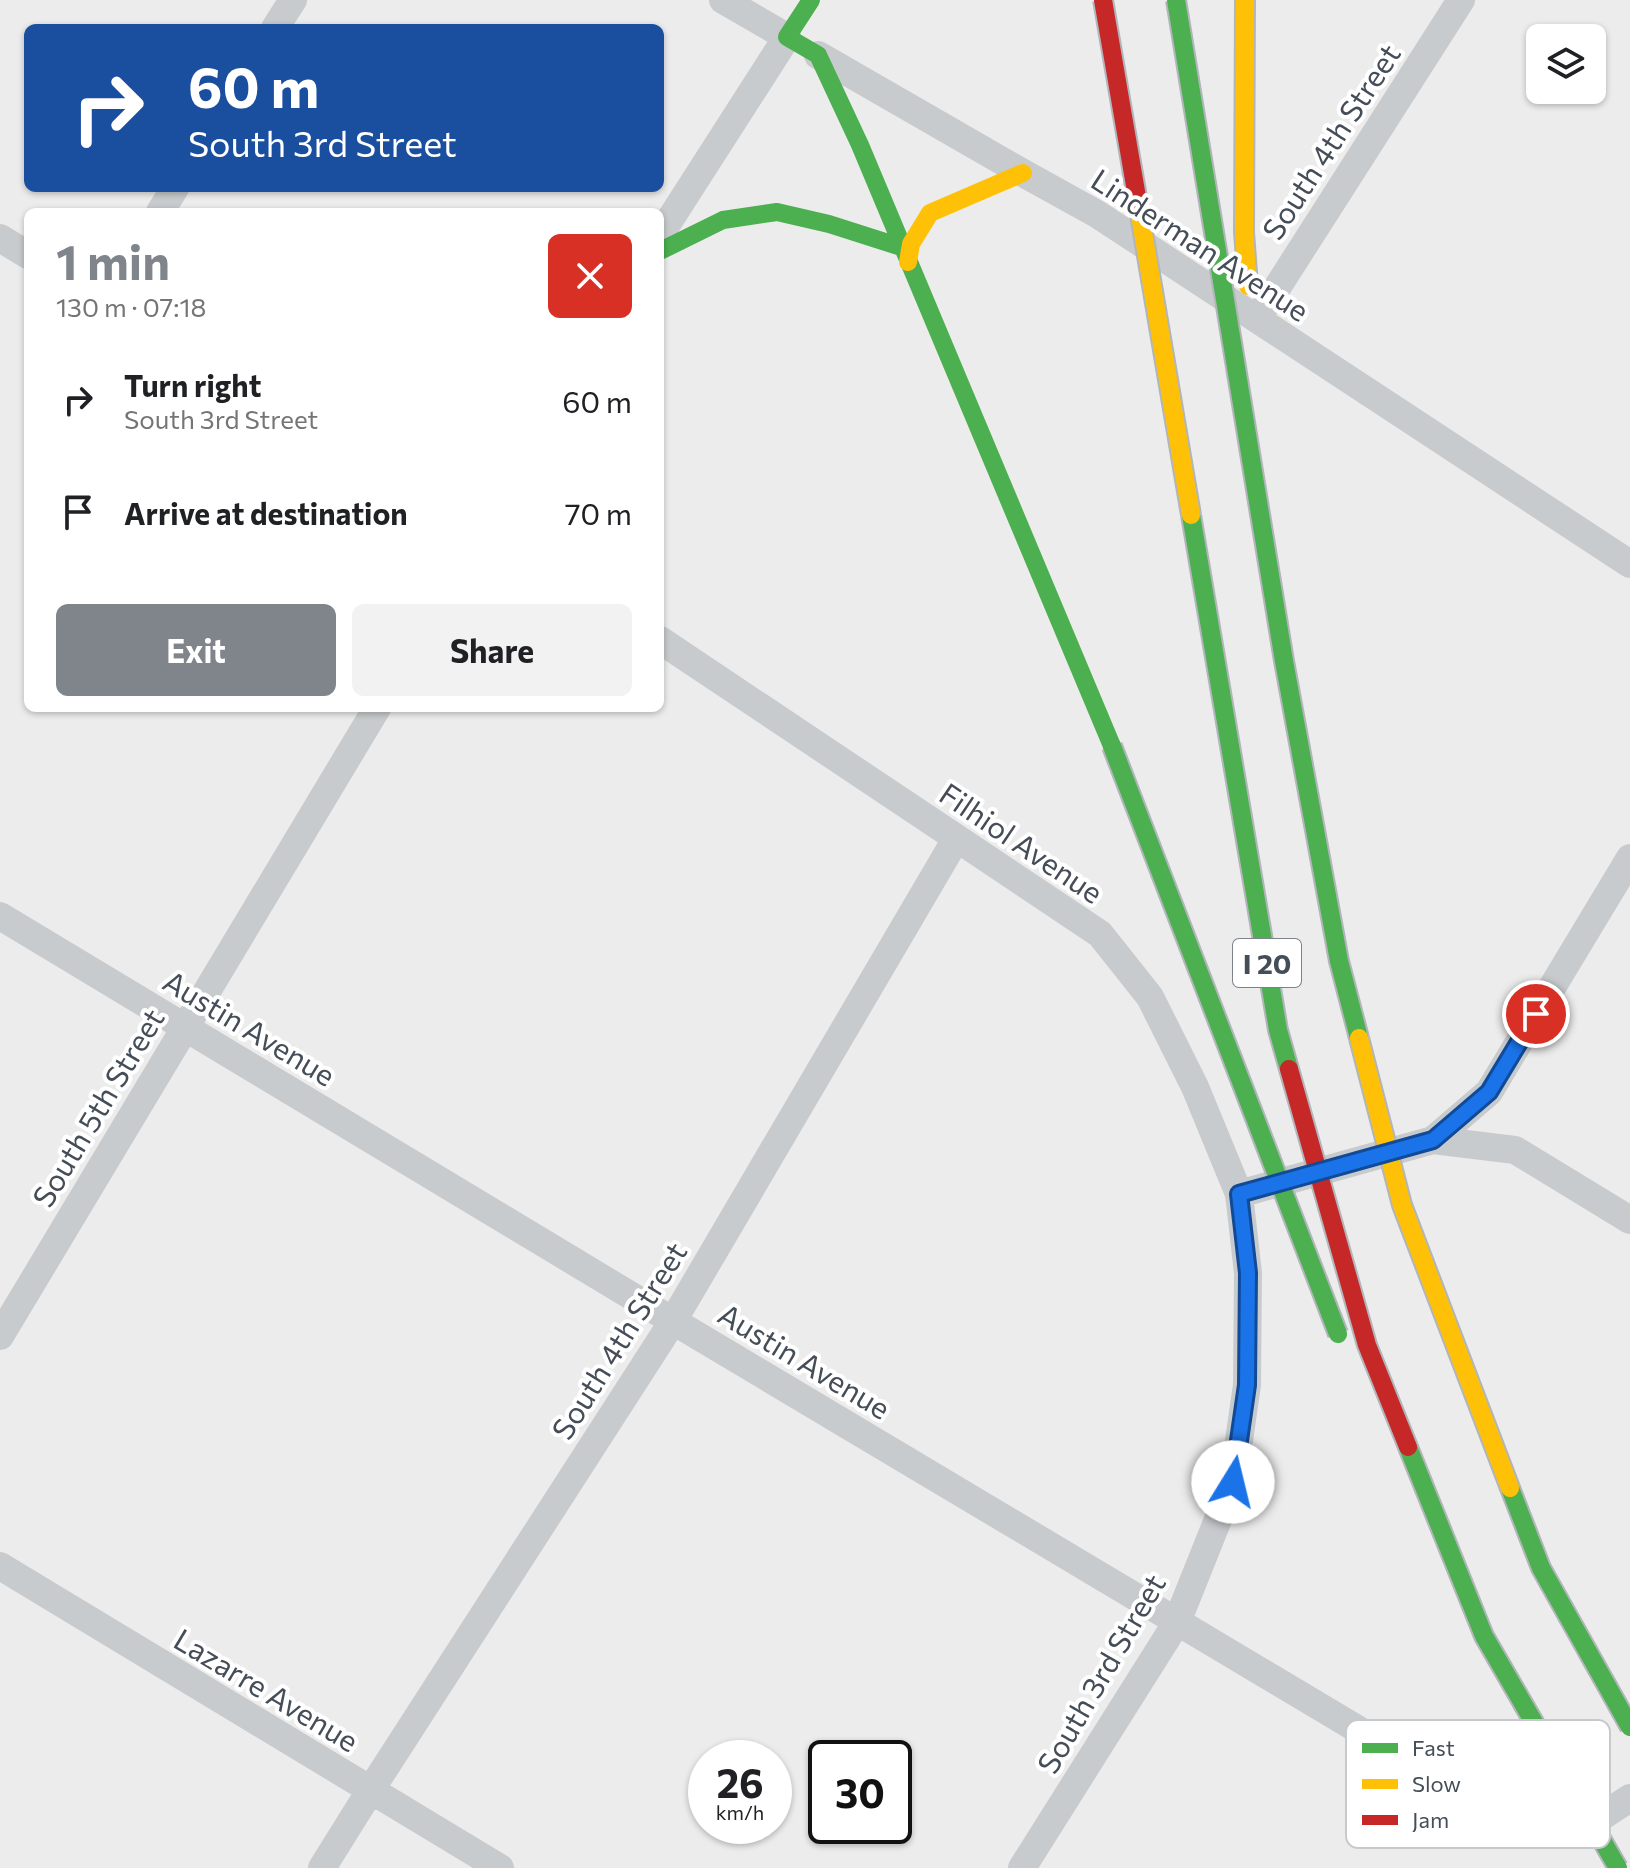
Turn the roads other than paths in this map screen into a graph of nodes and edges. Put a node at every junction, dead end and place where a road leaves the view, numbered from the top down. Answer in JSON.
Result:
{"nodes":[{"id":1,"x":293,"y":0,"type":"edge"},
{"id":2,"x":723,"y":0,"type":"edge"},
{"id":3,"x":811,"y":0,"type":"edge"},
{"id":4,"x":1103,"y":0,"type":"edge"},
{"id":5,"x":1176,"y":0,"type":"edge"},
{"id":6,"x":1245,"y":0,"type":"edge"},
{"id":7,"x":1461,"y":0,"type":"edge"},
{"id":8,"x":278,"y":24,"type":"edge"},
{"id":9,"x":787,"y":37,"type":"junction"},
{"id":10,"x":818,"y":55,"type":"junction"},
{"id":11,"x":1023,"y":173,"type":"junction"},
{"id":12,"x":664,"y":229,"type":"edge"},
{"id":13,"x":0,"y":238,"type":"edge"},
{"id":14,"x":664,"y":249,"type":"edge"},
{"id":15,"x":24,"y":253,"type":"edge"},
{"id":16,"x":904,"y":254,"type":"junction"},
{"id":17,"x":1253,"y":340,"type":"junction"},
{"id":18,"x":1263,"y":532,"type":"junction"},
{"id":19,"x":1630,"y":564,"type":"edge"},
{"id":20,"x":664,"y":643,"type":"edge"},
{"id":21,"x":375,"y":712,"type":"edge"},
{"id":22,"x":956,"y":839,"type":"junction"},
{"id":23,"x":1630,"y":858,"type":"edge"},
{"id":24,"x":0,"y":916,"type":"edge"},
{"id":25,"x":184,"y":1028,"type":"junction"},
{"id":26,"x":1433,"y":1140,"type":"junction"},
{"id":27,"x":1239,"y":1194,"type":"junction"},
{"id":28,"x":1630,"y":1220,"type":"edge"},
{"id":29,"x":673,"y":1321,"type":"junction"},
{"id":30,"x":0,"y":1336,"type":"edge"},
{"id":31,"x":1347,"y":1353,"type":"dead end"},
{"id":32,"x":1362,"y":1381,"type":"dead end"},
{"id":33,"x":1450,"y":1550,"type":"junction"},
{"id":34,"x":0,"y":1566,"type":"edge"},
{"id":35,"x":1177,"y":1622,"type":"junction"},
{"id":36,"x":1533,"y":1720,"type":"edge"},
{"id":37,"x":1346,"y":1723,"type":"edge"},
{"id":38,"x":1630,"y":1727,"type":"edge"},
{"id":39,"x":370,"y":1791,"type":"junction"},
{"id":40,"x":1630,"y":1798,"type":"edge"},
{"id":41,"x":1610,"y":1811,"type":"edge"},
{"id":42,"x":1590,"y":1848,"type":"edge"},
{"id":43,"x":1606,"y":1848,"type":"edge"},
{"id":44,"x":322,"y":1868,"type":"edge"},
{"id":45,"x":500,"y":1868,"type":"edge"},
{"id":46,"x":1022,"y":1868,"type":"edge"},
{"id":47,"x":1593,"y":1868,"type":"edge"},
{"id":48,"x":1618,"y":1868,"type":"edge"}],
"edges":[{"from":1,"to":8,"type":"street"},
{"from":2,"to":9,"type":"street","name":"Linderman Avenue"},
{"from":3,"to":9,"type":"main road"},
{"from":4,"to":33,"type":"main road","number":"I 20","bridge":true},
{"from":5,"to":18,"type":"main road","number":"I 20","bridge":true},
{"from":6,"to":17,"type":"main road","bridge":true},
{"from":7,"to":17,"type":"street","name":"South 4th Street"},
{"from":9,"to":10,"type":"main road","name":"Linderman Avenue"},
{"from":9,"to":12,"type":"street"},
{"from":10,"to":11,"type":"street","name":"Linderman Avenue"},
{"from":10,"to":16,"type":"main road"},
{"from":11,"to":16,"type":"main road"},
{"from":11,"to":17,"type":"street","name":"Linderman Avenue"},
{"from":13,"to":15,"type":"street"},
{"from":14,"to":16,"type":"main road"},
{"from":16,"to":31,"type":"main road","bridge":true},
{"from":17,"to":18,"type":"main road","bridge":true},
{"from":17,"to":19,"type":"street","name":"Linderman Avenue"},
{"from":18,"to":38,"type":"main road","number":"I 20","bridge":true},
{"from":20,"to":22,"type":"street","name":"Filhiol Avenue"},
{"from":21,"to":25,"type":"street","name":"South 5th Street"},
{"from":22,"to":27,"type":"street","name":"Filhiol Avenue"},
{"from":22,"to":29,"type":"street","name":"South 4th Street"},
{"from":23,"to":26,"type":"street"},
{"from":24,"to":25,"type":"street","name":"Austin Avenue"},
{"from":25,"to":29,"type":"street","name":"Austin Avenue"},
{"from":25,"to":30,"type":"street","name":"South 5th Street"},
{"from":26,"to":27,"type":"street"},
{"from":26,"to":28,"type":"street"},
{"from":27,"to":35,"type":"street","name":"South 3rd Street"},
{"from":29,"to":35,"type":"street","name":"Austin Avenue"},
{"from":29,"to":39,"type":"street","name":"South 4th Street"},
{"from":32,"to":33,"type":"main road","bridge":true},
{"from":33,"to":36,"type":"main road","number":"I 20","bridge":true},
{"from":34,"to":39,"type":"street","name":"Lazarre Avenue"},
{"from":35,"to":37,"type":"street","name":"Austin Avenue"},
{"from":35,"to":46,"type":"street","name":"South 3rd Street"},
{"from":39,"to":44,"type":"street","name":"South 4th Street"},
{"from":39,"to":45,"type":"street","name":"Lazarre Avenue"},
{"from":40,"to":41,"type":"street"},
{"from":42,"to":47,"type":"street"},
{"from":43,"to":48,"type":"main road","number":"I 20","bridge":true}]}
